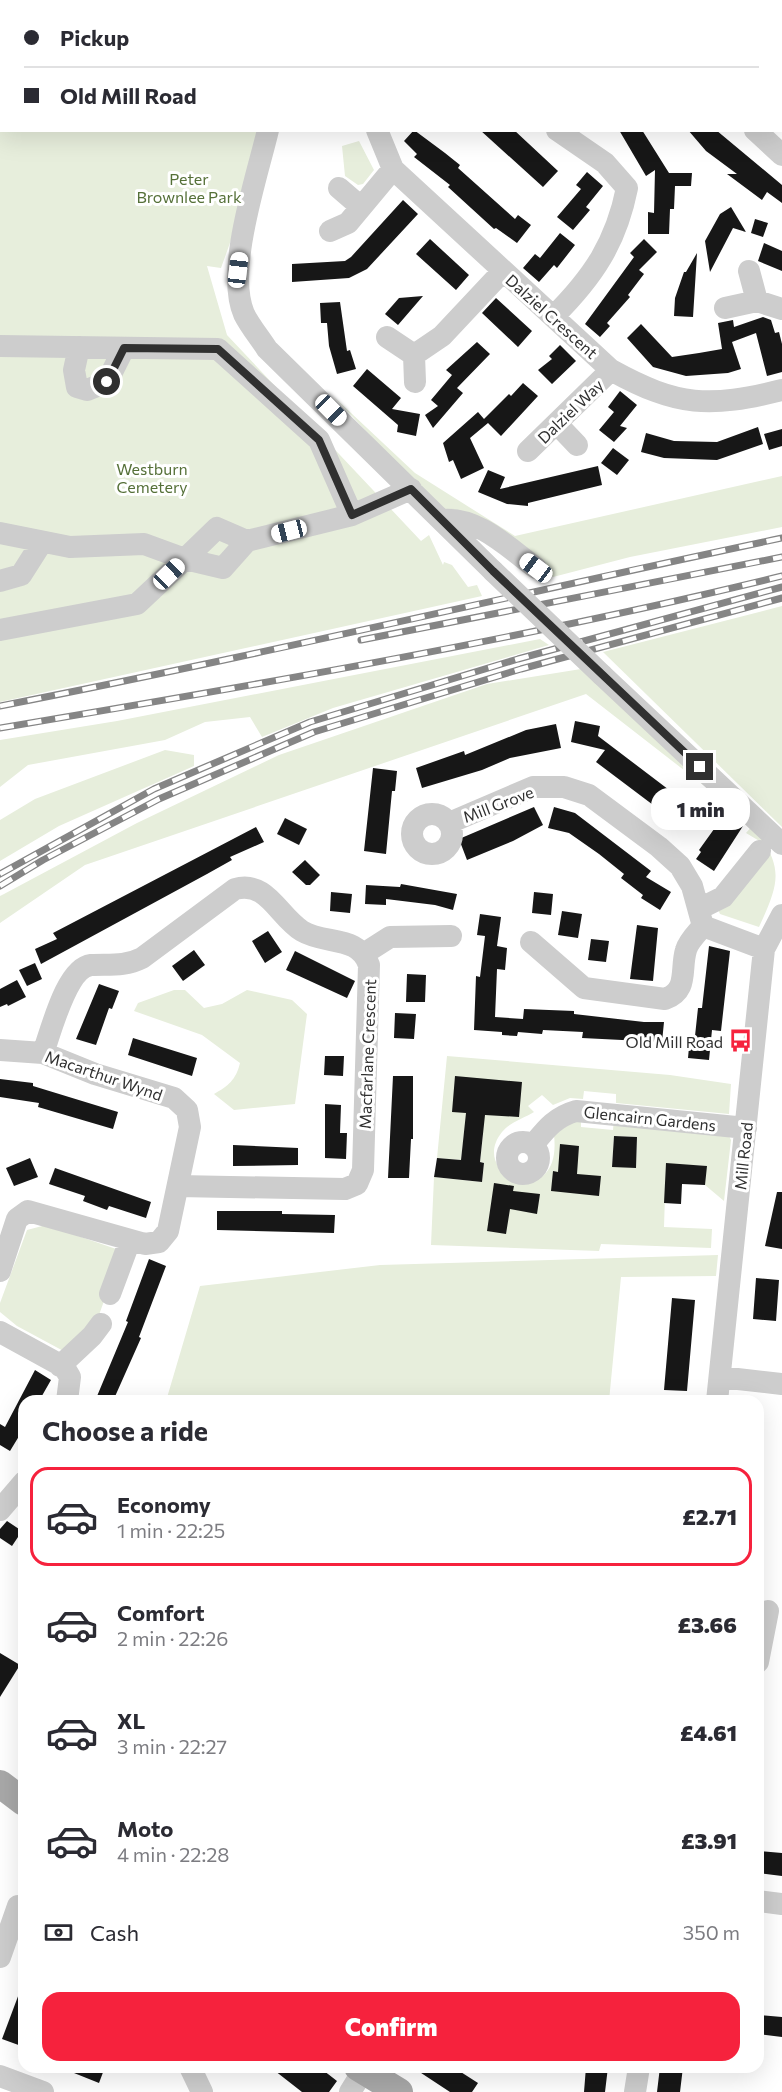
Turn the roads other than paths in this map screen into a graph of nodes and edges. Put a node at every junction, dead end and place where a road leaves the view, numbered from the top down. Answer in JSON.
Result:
{"nodes":[{"id":1,"x":268,"y":132,"type":"edge"},
{"id":2,"x":377,"y":132,"type":"edge"},
{"id":3,"x":560,"y":132,"type":"edge"},
{"id":4,"x":758,"y":132,"type":"edge"},
{"id":5,"x":778,"y":144,"type":"edge"},
{"id":6,"x":393,"y":169,"type":"junction"},
{"id":7,"x":339,"y":188,"type":"dead end"},
{"id":8,"x":361,"y":207,"type":"junction"},
{"id":9,"x":330,"y":231,"type":"dead end"},
{"id":10,"x":503,"y":271,"type":"junction"},
{"id":11,"x":749,"y":271,"type":"dead end"},
{"id":12,"x":757,"y":301,"type":"junction"},
{"id":13,"x":725,"y":308,"type":"dead end"},
{"id":14,"x":782,"y":309,"type":"edge"},
{"id":15,"x":554,"y":316,"type":"junction"},
{"id":16,"x":387,"y":338,"type":"dead end"},
{"id":17,"x":0,"y":345,"type":"edge"},
{"id":18,"x":79,"y":347,"type":"junction"},
{"id":19,"x":124,"y":348,"type":"junction"},
{"id":20,"x":414,"y":355,"type":"junction"},
{"id":21,"x":612,"y":370,"type":"junction"},
{"id":22,"x":415,"y":382,"type":"dead end"},
{"id":23,"x":782,"y":390,"type":"edge"},
{"id":24,"x":557,"y":424,"type":"junction"},
{"id":25,"x":576,"y":445,"type":"dead end"},
{"id":26,"x":528,"y":451,"type":"dead end"},
{"id":27,"x":411,"y":489,"type":"junction"},
{"id":28,"x":352,"y":515,"type":"junction"},
{"id":29,"x":442,"y":520,"type":"junction"},
{"id":30,"x":0,"y":533,"type":"edge"},
{"id":31,"x":247,"y":541,"type":"junction"},
{"id":32,"x":42,"y":542,"type":"junction"},
{"id":33,"x":184,"y":559,"type":"junction"},
{"id":34,"x":536,"y":568,"type":"dead end"},
{"id":35,"x":0,"y":581,"type":"edge"},
{"id":36,"x":0,"y":630,"type":"edge"},
{"id":37,"x":449,"y":823,"type":"dead end"},
{"id":38,"x":782,"y":844,"type":"edge"},
{"id":39,"x":760,"y":851,"type":"dead end"},
{"id":40,"x":782,"y":915,"type":"edge"},
{"id":41,"x":701,"y":917,"type":"junction"},
{"id":42,"x":450,"y":936,"type":"dead end"},
{"id":43,"x":531,"y":942,"type":"dead end"},
{"id":44,"x":764,"y":949,"type":"junction"},
{"id":45,"x":365,"y":952,"type":"junction"},
{"id":46,"x":0,"y":1050,"type":"edge"},
{"id":47,"x":43,"y":1053,"type":"junction"},
{"id":48,"x":746,"y":1128,"type":"junction"},
{"id":49,"x":533,"y":1145,"type":"dead end"},
{"id":50,"x":178,"y":1185,"type":"junction"},
{"id":51,"x":130,"y":1240,"type":"junction"},
{"id":52,"x":1,"y":1265,"type":"edge"},
{"id":53,"x":110,"y":1294,"type":"dead end"},
{"id":54,"x":101,"y":1324,"type":"dead end"},
{"id":55,"x":0,"y":1332,"type":"edge"},
{"id":56,"x":60,"y":1366,"type":"junction"},
{"id":57,"x":720,"y":1377,"type":"junction"},
{"id":58,"x":782,"y":1384,"type":"edge"},
{"id":59,"x":68,"y":1395,"type":"edge"},
{"id":60,"x":718,"y":1395,"type":"edge"},
{"id":61,"x":769,"y":1611,"type":"edge"},
{"id":62,"x":764,"y":1634,"type":"edge"},
{"id":63,"x":0,"y":1784,"type":"edge"},
{"id":64,"x":18,"y":1798,"type":"edge"},
{"id":65,"x":764,"y":1902,"type":"edge"},
{"id":66,"x":782,"y":1904,"type":"edge"},
{"id":67,"x":14,"y":1905,"type":"edge"},
{"id":68,"x":0,"y":1957,"type":"edge"},
{"id":69,"x":193,"y":2073,"type":"edge"},
{"id":70,"x":638,"y":2073,"type":"edge"},
{"id":71,"x":0,"y":2076,"type":"edge"},
{"id":72,"x":357,"y":2077,"type":"edge"},
{"id":73,"x":43,"y":2092,"type":"edge"},
{"id":74,"x":202,"y":2092,"type":"edge"},
{"id":75,"x":399,"y":2092,"type":"edge"},
{"id":76,"x":635,"y":2092,"type":"edge"}],
"edges":[{"from":1,"to":27,"type":"street"},
{"from":2,"to":6,"type":"street","name":"Dalziel Crescent"},
{"from":3,"to":15,"type":"street"},
{"from":4,"to":5,"type":"street"},
{"from":6,"to":8,"type":"street"},
{"from":6,"to":10,"type":"street","name":"Dalziel Crescent"},
{"from":7,"to":8,"type":"street"},
{"from":8,"to":9,"type":"street"},
{"from":10,"to":15,"type":"street","name":"Dalziel Crescent"},
{"from":10,"to":20,"type":"street"},
{"from":11,"to":12,"type":"street"},
{"from":12,"to":13,"type":"street"},
{"from":12,"to":14,"type":"street"},
{"from":15,"to":21,"type":"street","name":"Dalziel Crescent"},
{"from":16,"to":20,"type":"street"},
{"from":17,"to":18,"type":"street"},
{"from":18,"to":19,"type":"street"},
{"from":18,"to":19,"type":"street"},
{"from":19,"to":28,"type":"street"},
{"from":20,"to":22,"type":"street"},
{"from":21,"to":23,"type":"street","name":"Dalziel Crescent"},
{"from":21,"to":24,"type":"street","name":"Dalziel Way"},
{"from":24,"to":25,"type":"street"},
{"from":24,"to":26,"type":"street","name":"Dalziel Way"},
{"from":27,"to":28,"type":"street"},
{"from":27,"to":29,"type":"street"},
{"from":28,"to":31,"type":"street"},
{"from":29,"to":34,"type":"street"},
{"from":29,"to":38,"type":"street","bridge":true},
{"from":30,"to":32,"type":"street"},
{"from":31,"to":33,"type":"street"},
{"from":31,"to":33,"type":"street"},
{"from":32,"to":33,"type":"street"},
{"from":32,"to":35,"type":"street"},
{"from":33,"to":36,"type":"street"},
{"from":37,"to":41,"type":"street","name":"Mill Grove"},
{"from":39,"to":41,"type":"street"},
{"from":40,"to":44,"type":"street","name":"Mill Road"},
{"from":41,"to":43,"type":"street"},
{"from":41,"to":44,"type":"street"},
{"from":42,"to":45,"type":"street"},
{"from":44,"to":48,"type":"street","name":"Mill Road"},
{"from":45,"to":47,"type":"street"},
{"from":45,"to":50,"type":"street","name":"Macfarlane Crescent"},
{"from":46,"to":47,"type":"street","name":"Macarthur Wynd"},
{"from":47,"to":50,"type":"street","name":"Macarthur Wynd"},
{"from":48,"to":49,"type":"street","name":"Glencairn Gardens"},
{"from":48,"to":57,"type":"street","name":"Mill Road"},
{"from":50,"to":51,"type":"street","name":"Macarthur Wynd"},
{"from":51,"to":52,"type":"street","name":"Macarthur Wynd"},
{"from":51,"to":53,"type":"street"},
{"from":54,"to":56,"type":"street"},
{"from":55,"to":56,"type":"street"},
{"from":56,"to":59,"type":"street"},
{"from":57,"to":58,"type":"street"},
{"from":57,"to":60,"type":"street","name":"Mill Road"},
{"from":61,"to":62,"type":"street"},
{"from":63,"to":64,"type":"main road"},
{"from":65,"to":66,"type":"street"},
{"from":67,"to":68,"type":"street"},
{"from":69,"to":74,"type":"street"},
{"from":70,"to":76,"type":"street"},
{"from":71,"to":73,"type":"street"},
{"from":72,"to":75,"type":"main road"}]}
